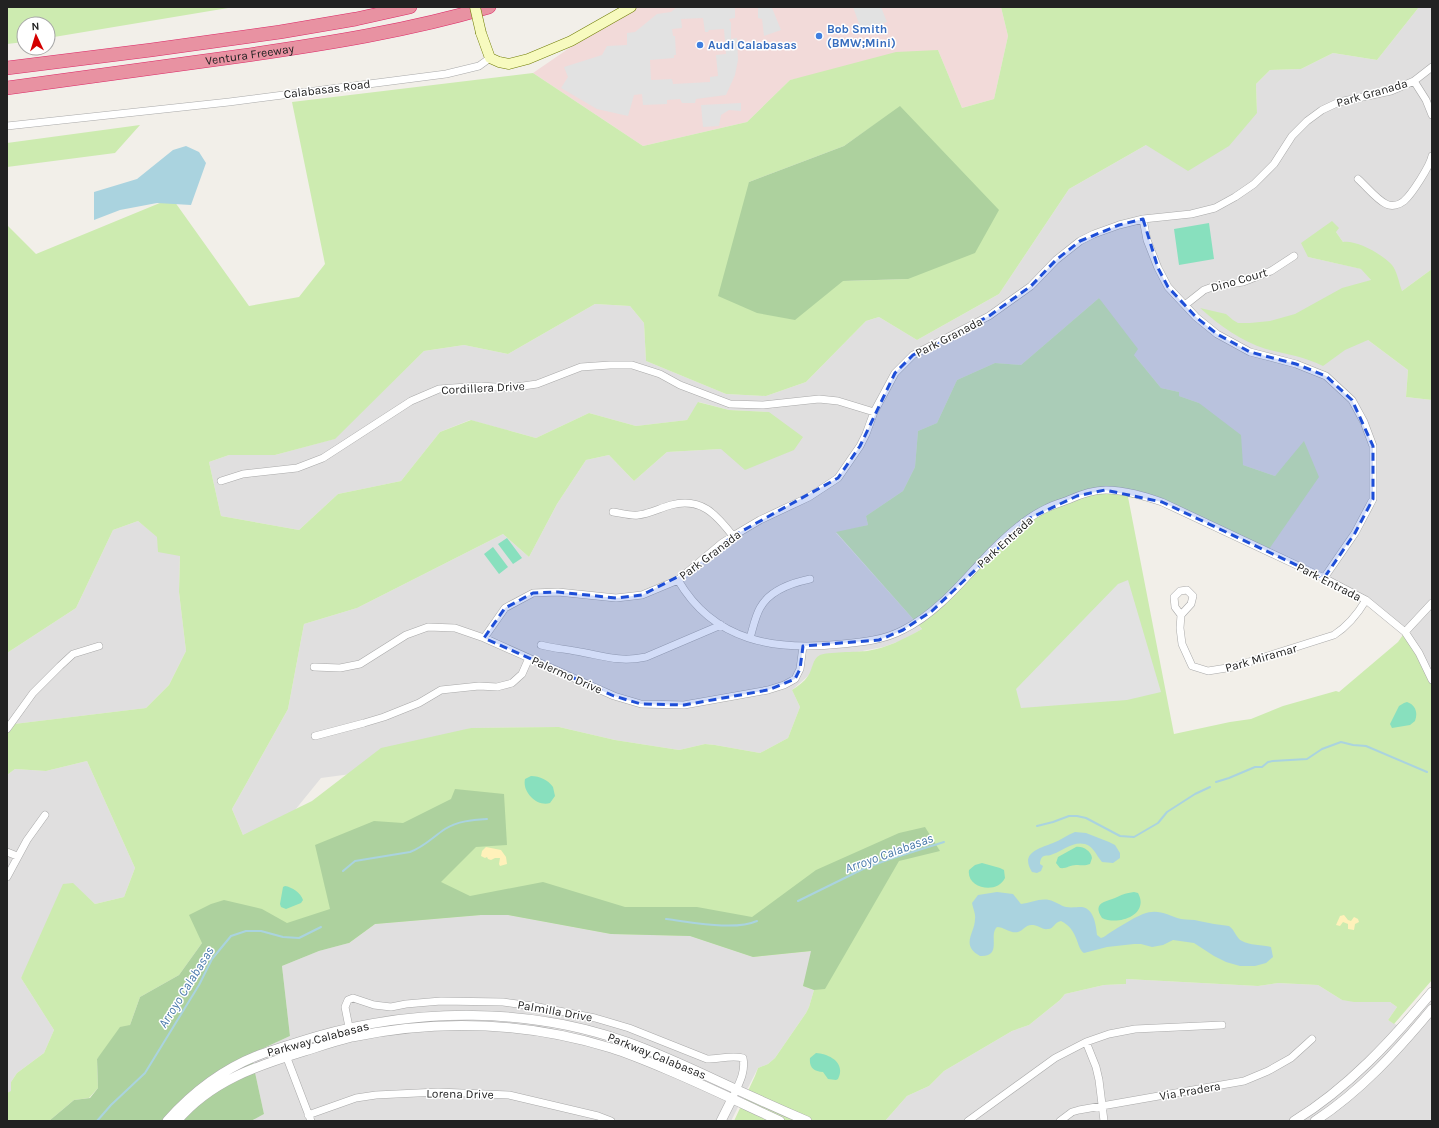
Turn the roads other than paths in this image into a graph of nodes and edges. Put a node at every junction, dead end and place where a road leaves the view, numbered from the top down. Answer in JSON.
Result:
{"nodes":[{"id":1,"x":410,"y":7,"type":"edge"},
{"id":2,"x":475,"y":7,"type":"edge"},
{"id":3,"x":489,"y":7,"type":"edge"},
{"id":4,"x":631,"y":7,"type":"edge"},
{"id":5,"x":490,"y":58,"type":"junction"},
{"id":6,"x":1432,"y":67,"type":"edge"},
{"id":7,"x":7,"y":68,"type":"edge"},
{"id":8,"x":1414,"y":81,"type":"junction"},
{"id":9,"x":7,"y":88,"type":"edge"},
{"id":10,"x":1432,"y":115,"type":"edge"},
{"id":11,"x":7,"y":126,"type":"edge"},
{"id":12,"x":1432,"y":156,"type":"edge"},
{"id":13,"x":1358,"y":179,"type":"dead end"},
{"id":14,"x":1143,"y":219,"type":"junction"},
{"id":15,"x":1294,"y":256,"type":"dead end"},
{"id":16,"x":1185,"y":305,"type":"junction"},
{"id":17,"x":874,"y":412,"type":"junction"},
{"id":18,"x":221,"y":481,"type":"dead end"},
{"id":19,"x":613,"y":512,"type":"dead end"},
{"id":20,"x":733,"y":536,"type":"junction"},
{"id":21,"x":1324,"y":578,"type":"junction"},
{"id":22,"x":810,"y":579,"type":"dead end"},
{"id":23,"x":678,"y":580,"type":"junction"},
{"id":24,"x":1366,"y":600,"type":"junction"},
{"id":25,"x":1432,"y":603,"type":"edge"},
{"id":26,"x":1181,"y":615,"type":"dead end"},
{"id":27,"x":721,"y":625,"type":"junction"},
{"id":28,"x":1405,"y":632,"type":"junction"},
{"id":29,"x":484,"y":638,"type":"junction"},
{"id":30,"x":750,"y":638,"type":"junction"},
{"id":31,"x":99,"y":646,"type":"dead end"},
{"id":32,"x":541,"y":646,"type":"dead end"},
{"id":33,"x":803,"y":646,"type":"junction"},
{"id":34,"x":529,"y":658,"type":"junction"},
{"id":35,"x":314,"y":667,"type":"dead end"},
{"id":36,"x":1432,"y":680,"type":"edge"},
{"id":37,"x":7,"y":729,"type":"edge"},
{"id":38,"x":315,"y":736,"type":"dead end"},
{"id":39,"x":45,"y":816,"type":"dead end"},
{"id":40,"x":7,"y":852,"type":"edge"},
{"id":41,"x":17,"y":856,"type":"junction"},
{"id":42,"x":7,"y":877,"type":"edge"},
{"id":43,"x":1432,"y":992,"type":"edge"},
{"id":44,"x":1432,"y":1009,"type":"edge"},
{"id":45,"x":1222,"y":1025,"type":"dead end"},
{"id":46,"x":349,"y":1027,"type":"junction"},
{"id":47,"x":351,"y":1037,"type":"junction"},
{"id":48,"x":1312,"y":1039,"type":"dead end"},
{"id":49,"x":1086,"y":1042,"type":"junction"},
{"id":50,"x":282,"y":1047,"type":"junction"},
{"id":51,"x":286,"y":1057,"type":"junction"},
{"id":52,"x":736,"y":1090,"type":"junction"},
{"id":53,"x":732,"y":1099,"type":"junction"},
{"id":54,"x":1102,"y":1106,"type":"junction"},
{"id":55,"x":310,"y":1118,"type":"edge"},
{"id":56,"x":167,"y":1121,"type":"edge"},
{"id":57,"x":177,"y":1121,"type":"edge"},
{"id":58,"x":611,"y":1121,"type":"edge"},
{"id":59,"x":721,"y":1121,"type":"edge"},
{"id":60,"x":780,"y":1121,"type":"edge"},
{"id":61,"x":806,"y":1121,"type":"edge"},
{"id":62,"x":968,"y":1121,"type":"edge"},
{"id":63,"x":1060,"y":1121,"type":"edge"},
{"id":64,"x":1104,"y":1121,"type":"edge"},
{"id":65,"x":1294,"y":1121,"type":"edge"},
{"id":66,"x":1315,"y":1121,"type":"edge"}],
"edges":[{"from":1,"to":7,"type":"highway","name":"Ventura Freeway"},
{"from":2,"to":5,"type":"main road","bridge":true},
{"from":3,"to":9,"type":"highway","name":"Ventura Freeway"},
{"from":4,"to":5,"type":"main road"},
{"from":5,"to":11,"type":"street","name":"Calabasas Road"},
{"from":6,"to":8,"type":"street","name":"Park Granada"},
{"from":8,"to":10,"type":"street"},
{"from":8,"to":14,"type":"street","name":"Park Granada"},
{"from":12,"to":13,"type":"street"},
{"from":14,"to":16,"type":"street"},
{"from":14,"to":17,"type":"street","name":"Park Granada"},
{"from":15,"to":16,"type":"street","name":"Dino Court"},
{"from":16,"to":21,"type":"street"},
{"from":17,"to":18,"type":"street","name":"Cordillera Drive"},
{"from":17,"to":20,"type":"street","name":"Park Granada"},
{"from":19,"to":20,"type":"street"},
{"from":20,"to":23,"type":"street","name":"Park Granada"},
{"from":21,"to":24,"type":"street","name":"Park Entrada"},
{"from":21,"to":33,"type":"street","name":"Park Entrada"},
{"from":22,"to":30,"type":"street"},
{"from":23,"to":27,"type":"street","name":"Park Entrada"},
{"from":23,"to":29,"type":"street","name":"Park Granada"},
{"from":24,"to":26,"type":"street","name":"Park Miramar"},
{"from":24,"to":28,"type":"street","name":"Park Entrada"},
{"from":25,"to":28,"type":"street"},
{"from":27,"to":30,"type":"street","name":"Park Entrada"},
{"from":27,"to":32,"type":"street"},
{"from":28,"to":36,"type":"street","name":"Park Entrada"},
{"from":29,"to":34,"type":"street","name":"Palermo Drive"},
{"from":29,"to":35,"type":"street","name":"Palermo Drive"},
{"from":30,"to":33,"type":"street","name":"Park Entrada"},
{"from":31,"to":37,"type":"street"},
{"from":33,"to":34,"type":"street","name":"Palermo Drive"},
{"from":34,"to":38,"type":"street"},
{"from":39,"to":41,"type":"street"},
{"from":40,"to":41,"type":"street"},
{"from":41,"to":42,"type":"street"},
{"from":43,"to":65,"type":"street"},
{"from":44,"to":66,"type":"street"},
{"from":45,"to":49,"type":"street"},
{"from":46,"to":47,"type":"street"},
{"from":46,"to":50,"type":"street","name":"Parkway Calabasas"},
{"from":46,"to":52,"type":"street","name":"Parkway Calabasas"},
{"from":46,"to":52,"type":"street","name":"Palmilla Drive"},
{"from":47,"to":51,"type":"street","name":"Parkway Calabasas"},
{"from":47,"to":53,"type":"street","name":"Parkway Calabasas"},
{"from":48,"to":54,"type":"street","name":"Via Pradera"},
{"from":49,"to":54,"type":"street"},
{"from":49,"to":62,"type":"street"},
{"from":50,"to":51,"type":"street"},
{"from":50,"to":56,"type":"street","name":"Parkway Calabasas"},
{"from":51,"to":55,"type":"street"},
{"from":51,"to":57,"type":"street","name":"Parkway Calabasas"},
{"from":52,"to":53,"type":"street","name":"Palmilla Drive"},
{"from":52,"to":61,"type":"street","name":"Parkway Calabasas"},
{"from":53,"to":59,"type":"street"},
{"from":53,"to":60,"type":"street","name":"Parkway Calabasas"},
{"from":54,"to":63,"type":"street","name":"Via Pradera"},
{"from":54,"to":64,"type":"street"},
{"from":55,"to":58,"type":"street","name":"Lorena Drive"}]}
